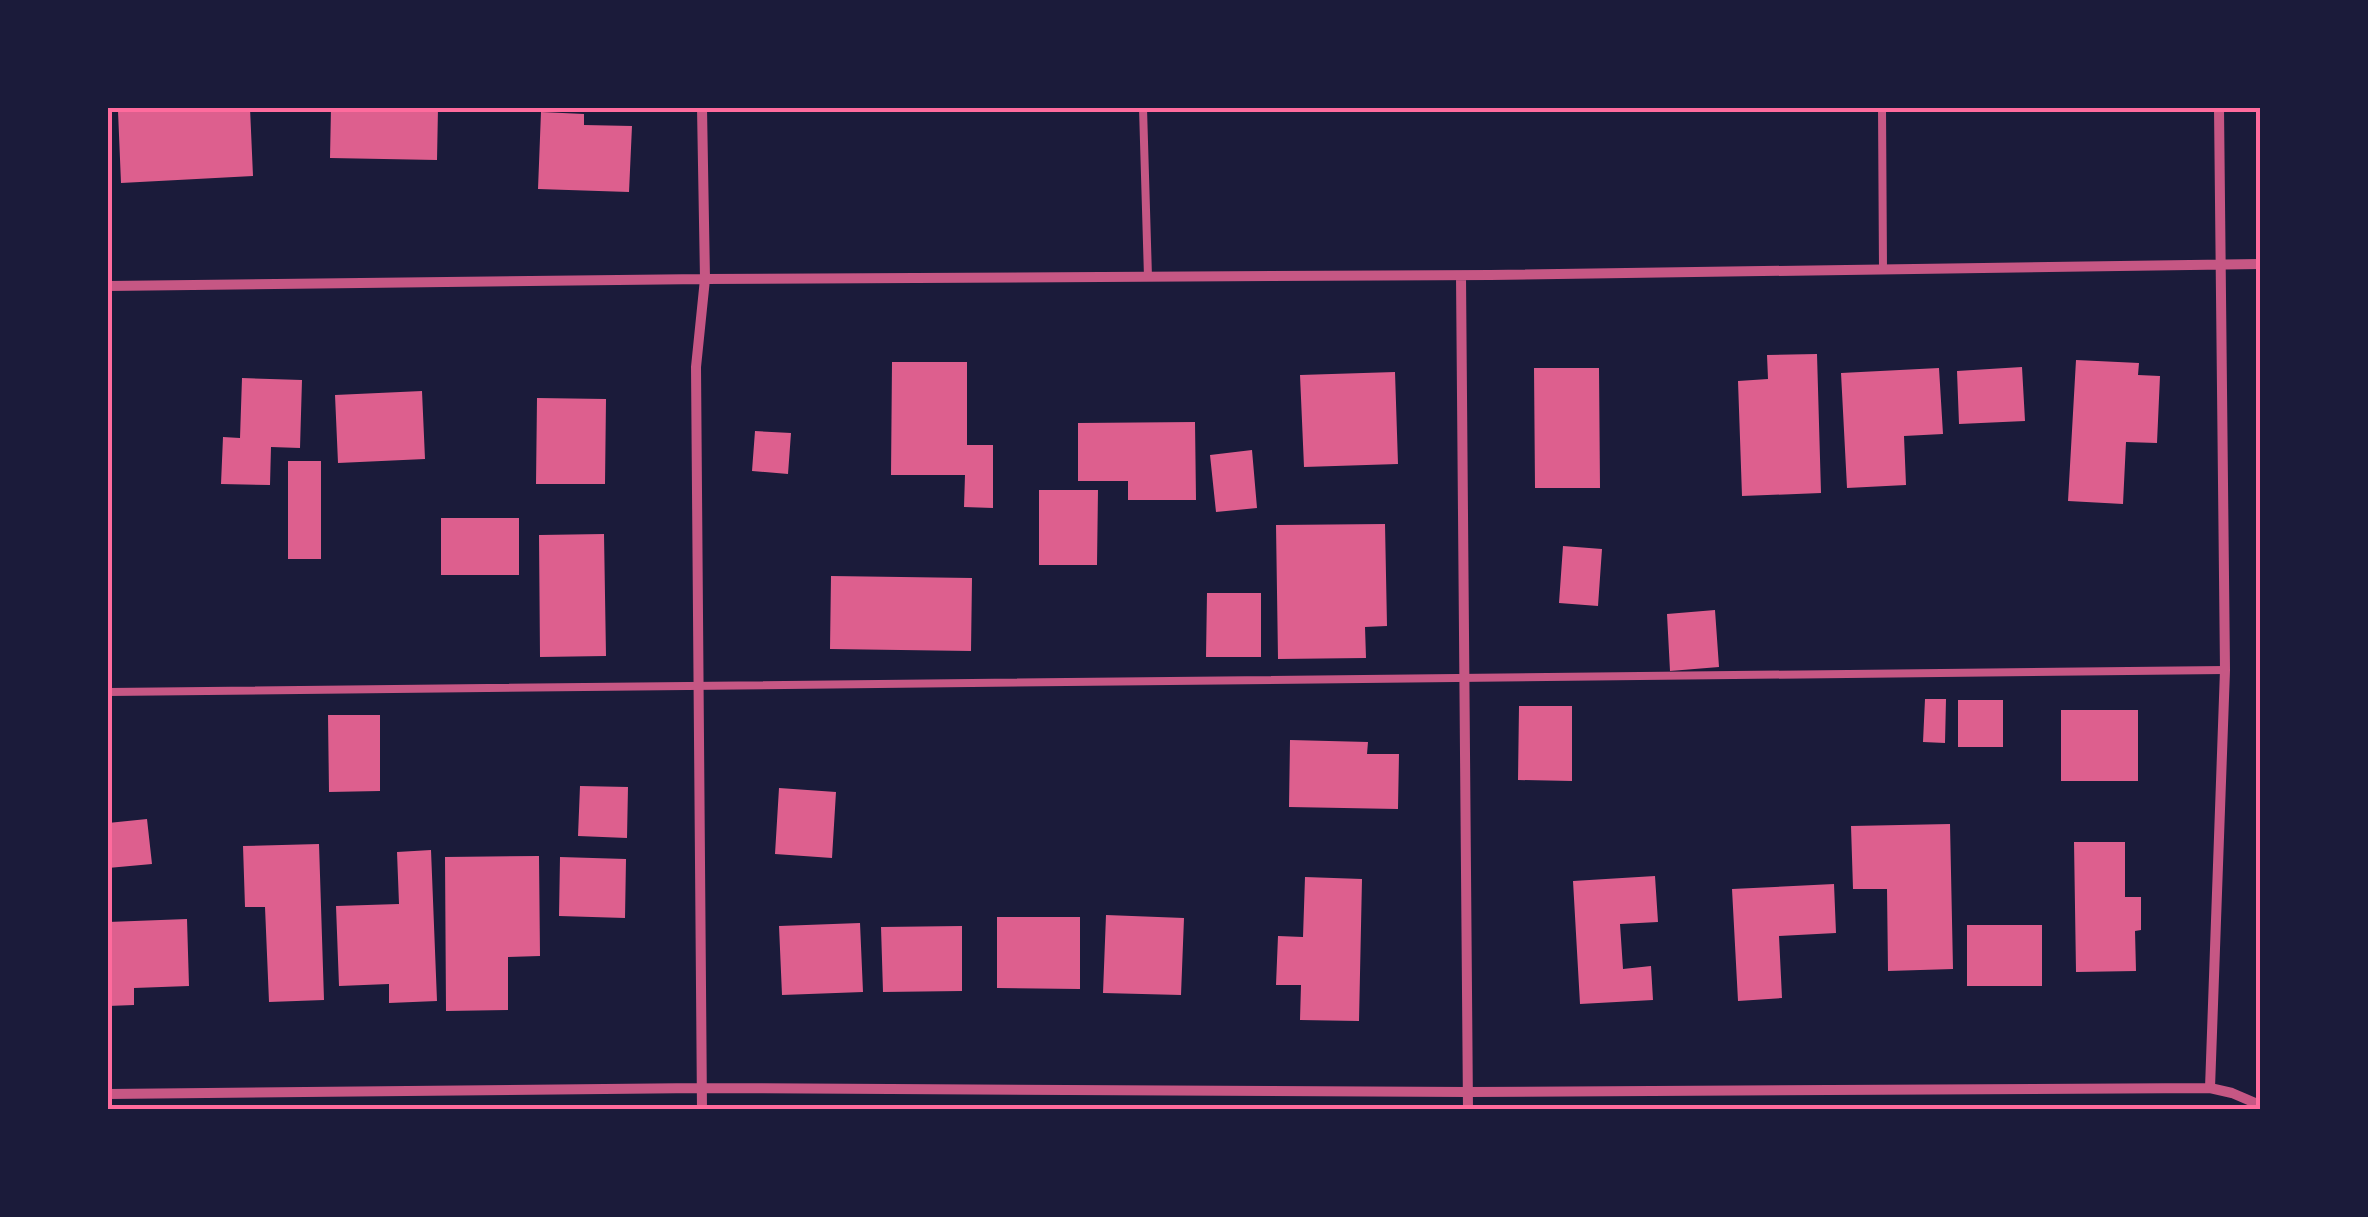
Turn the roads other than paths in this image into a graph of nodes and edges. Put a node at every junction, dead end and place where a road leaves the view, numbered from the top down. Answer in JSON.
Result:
{"nodes":[{"id":1,"x":702,"y":108,"type":"edge"},
{"id":2,"x":1144,"y":108,"type":"edge"},
{"id":3,"x":1882,"y":108,"type":"edge"},
{"id":4,"x":2219,"y":108,"type":"edge"},
{"id":5,"x":2221,"y":264,"type":"junction"},
{"id":6,"x":2260,"y":264,"type":"edge"},
{"id":7,"x":1883,"y":270,"type":"junction"},
{"id":8,"x":1461,"y":276,"type":"junction"},
{"id":9,"x":1148,"y":277,"type":"junction"},
{"id":10,"x":705,"y":279,"type":"junction"},
{"id":11,"x":108,"y":286,"type":"edge"},
{"id":12,"x":2225,"y":670,"type":"junction"},
{"id":13,"x":1464,"y":678,"type":"junction"},
{"id":14,"x":698,"y":686,"type":"junction"},
{"id":15,"x":108,"y":692,"type":"edge"},
{"id":16,"x":701,"y":1088,"type":"junction"},
{"id":17,"x":2210,"y":1088,"type":"junction"},
{"id":18,"x":1468,"y":1092,"type":"junction"},
{"id":19,"x":108,"y":1094,"type":"edge"},
{"id":20,"x":2260,"y":1105,"type":"edge"},
{"id":21,"x":702,"y":1110,"type":"edge"},
{"id":22,"x":1468,"y":1110,"type":"edge"}],
"edges":[{"from":1,"to":10,"type":"street"},
{"from":2,"to":9,"type":"lane"},
{"from":3,"to":7,"type":"lane"},
{"from":4,"to":5,"type":"street"},
{"from":5,"to":6,"type":"street"},
{"from":5,"to":7,"type":"street"},
{"from":5,"to":12,"type":"street"},
{"from":7,"to":8,"type":"street"},
{"from":8,"to":9,"type":"street"},
{"from":8,"to":13,"type":"street"},
{"from":9,"to":10,"type":"street"},
{"from":10,"to":11,"type":"street"},
{"from":10,"to":14,"type":"street"},
{"from":12,"to":13,"type":"lane"},
{"from":12,"to":17,"type":"street"},
{"from":13,"to":14,"type":"lane"},
{"from":13,"to":18,"type":"street"},
{"from":14,"to":15,"type":"lane"},
{"from":14,"to":16,"type":"street"},
{"from":16,"to":18,"type":"street"},
{"from":16,"to":19,"type":"street"},
{"from":16,"to":21,"type":"street"},
{"from":17,"to":18,"type":"street"},
{"from":17,"to":20,"type":"street"},
{"from":18,"to":22,"type":"street"}]}
